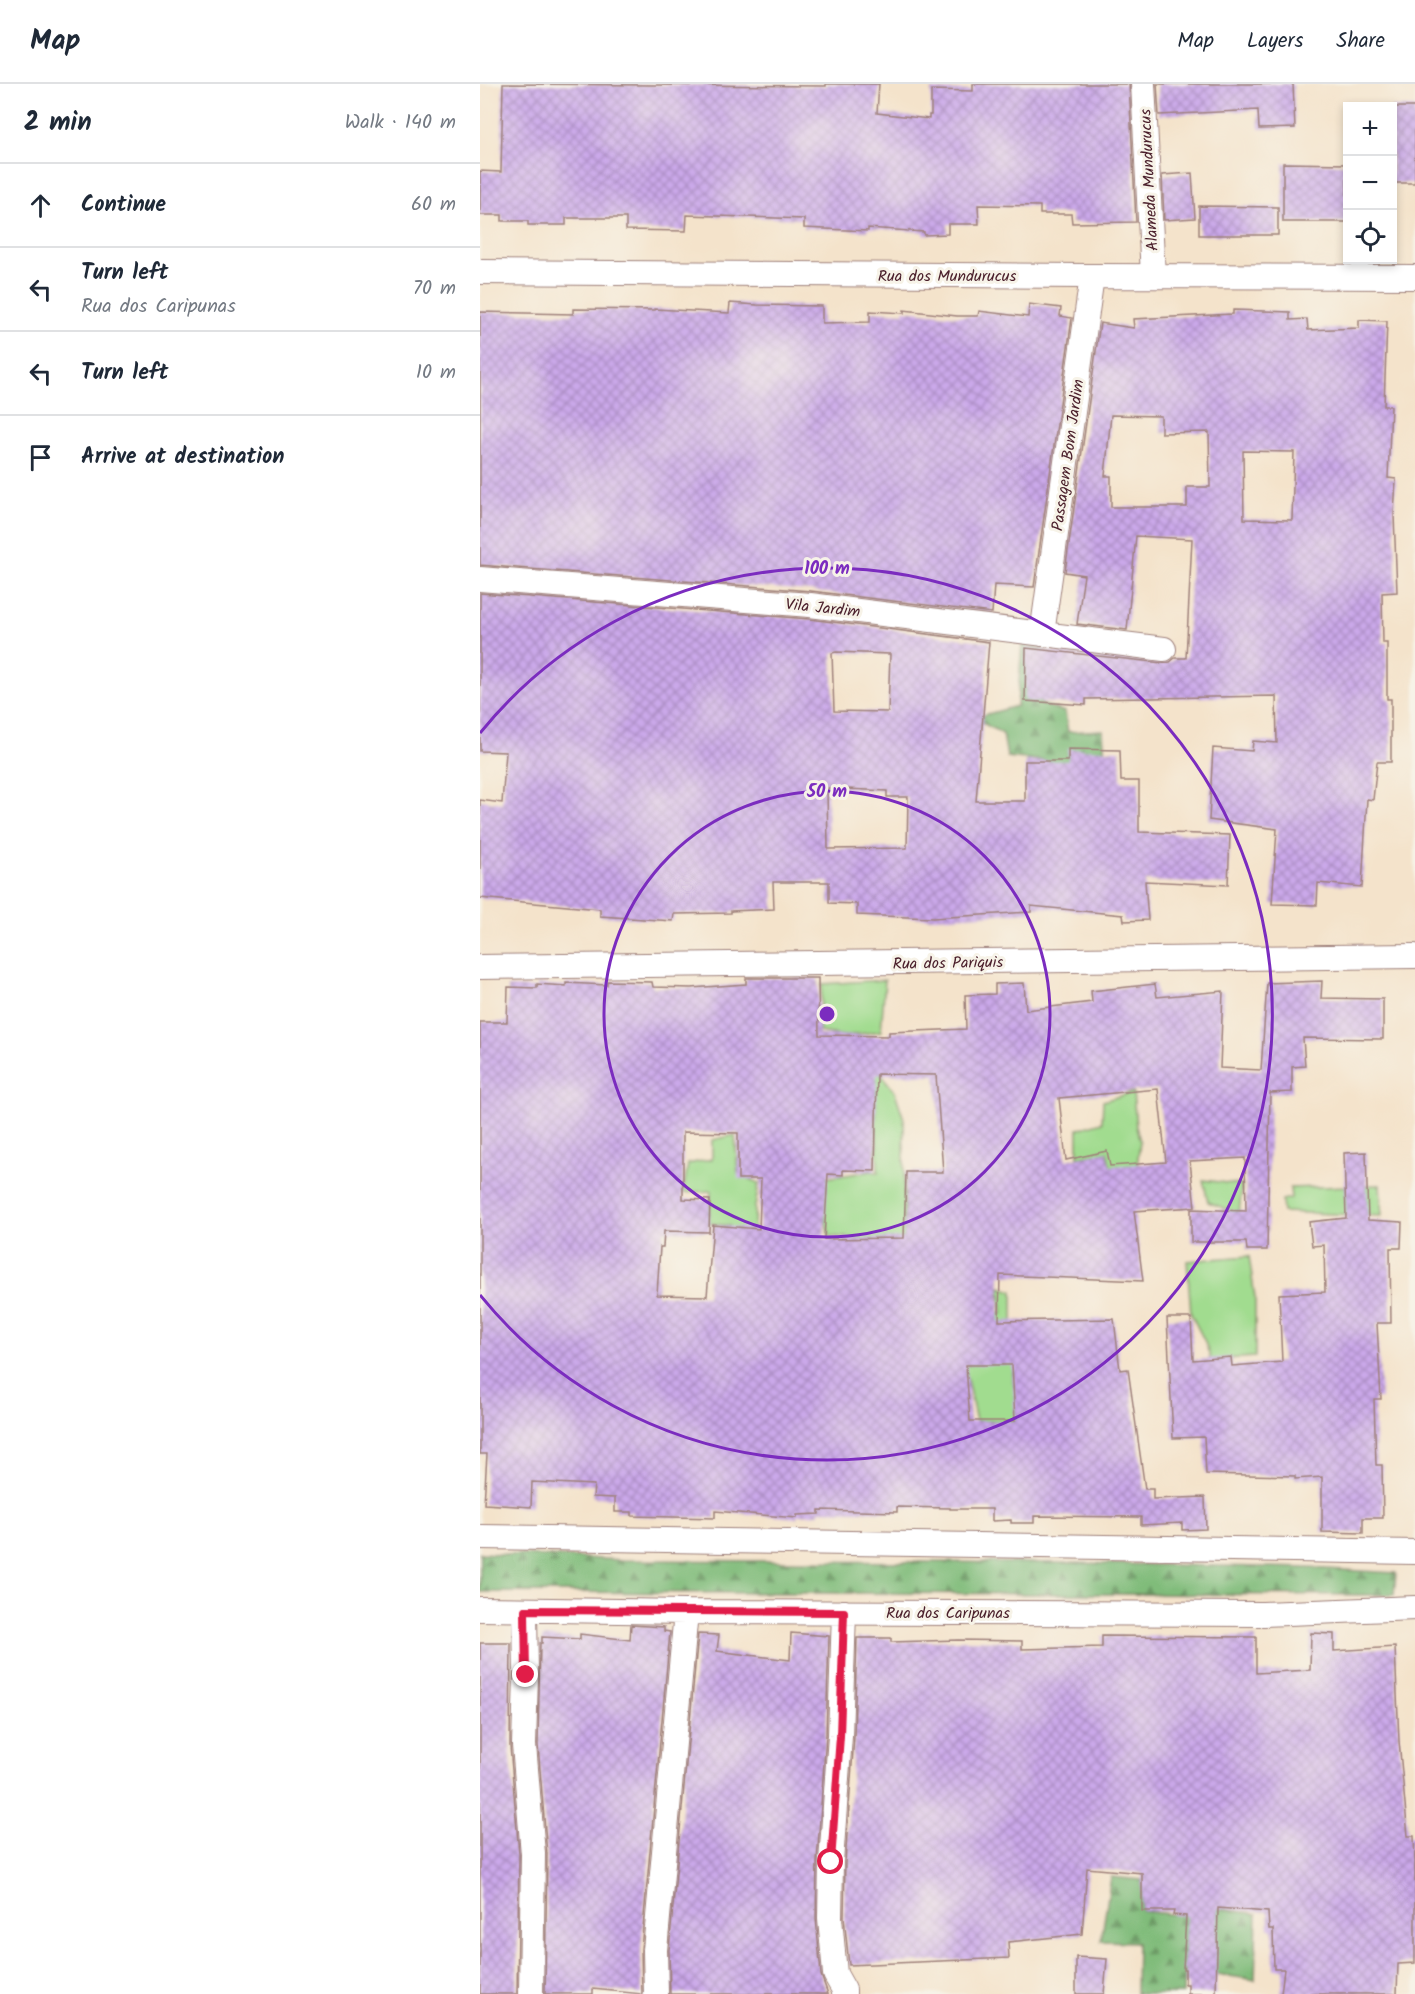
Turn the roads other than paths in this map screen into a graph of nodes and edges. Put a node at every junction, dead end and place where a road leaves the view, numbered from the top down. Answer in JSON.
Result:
{"nodes":[{"id":1,"x":1143,"y":84,"type":"edge"},
{"id":2,"x":480,"y":272,"type":"edge"},
{"id":3,"x":1092,"y":276,"type":"junction"},
{"id":4,"x":1153,"y":276,"type":"junction"},
{"id":5,"x":1415,"y":276,"type":"edge"},
{"id":6,"x":480,"y":579,"type":"edge"},
{"id":7,"x":1042,"y":634,"type":"junction"},
{"id":8,"x":1164,"y":649,"type":"dead end"},
{"id":9,"x":1415,"y":956,"type":"edge"},
{"id":10,"x":480,"y":967,"type":"edge"},
{"id":11,"x":480,"y":1537,"type":"edge"},
{"id":12,"x":1415,"y":1552,"type":"edge"},
{"id":13,"x":1415,"y":1608,"type":"edge"},
{"id":14,"x":480,"y":1609,"type":"edge"},
{"id":15,"x":525,"y":1610,"type":"junction"},
{"id":16,"x":686,"y":1612,"type":"junction"},
{"id":17,"x":844,"y":1612,"type":"junction"},
{"id":18,"x":531,"y":1994,"type":"edge"},
{"id":19,"x":656,"y":1994,"type":"edge"},
{"id":20,"x":844,"y":1994,"type":"edge"}],
"edges":[{"from":1,"to":4,"type":"street","name":"Alameda Mundurucus"},
{"from":2,"to":3,"type":"street","name":"Rua dos Mundurucus"},
{"from":3,"to":4,"type":"street","name":"Rua dos Mundurucus"},
{"from":3,"to":7,"type":"street","name":"Passagem Bom Jardim"},
{"from":4,"to":5,"type":"street","name":"Rua dos Mundurucus"},
{"from":6,"to":7,"type":"street","name":"Vila Jardim"},
{"from":7,"to":8,"type":"street","name":"Vila Jardim"},
{"from":9,"to":10,"type":"street","name":"Rua dos Pariquis"},
{"from":11,"to":12,"type":"street"},
{"from":13,"to":17,"type":"street","name":"Rua dos Caripunas"},
{"from":14,"to":15,"type":"street","name":"Rua dos Caripunas"},
{"from":15,"to":16,"type":"street","name":"Rua dos Caripunas"},
{"from":15,"to":18,"type":"street"},
{"from":16,"to":17,"type":"street","name":"Rua dos Caripunas"},
{"from":16,"to":19,"type":"street"},
{"from":17,"to":20,"type":"street"}]}
